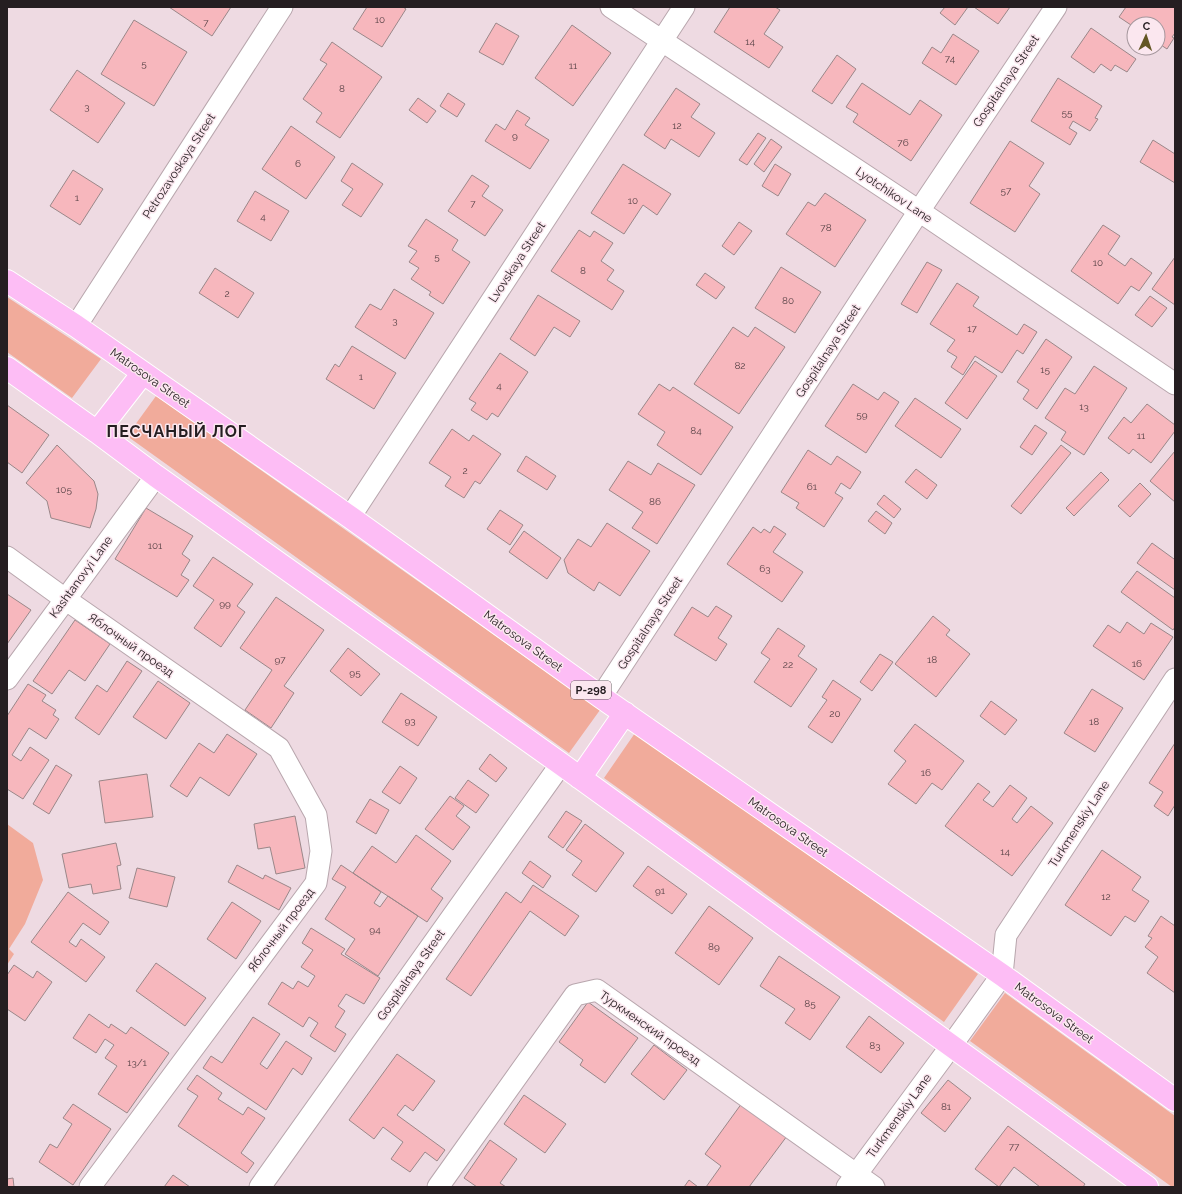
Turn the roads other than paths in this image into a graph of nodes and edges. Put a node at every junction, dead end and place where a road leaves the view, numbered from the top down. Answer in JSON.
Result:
{"nodes":[{"id":1,"x":282,"y":7,"type":"edge"},
{"id":2,"x":611,"y":7,"type":"edge"},
{"id":3,"x":684,"y":7,"type":"edge"},
{"id":4,"x":1056,"y":7,"type":"edge"},
{"id":5,"x":662,"y":41,"type":"junction"},
{"id":6,"x":919,"y":211,"type":"junction"},
{"id":7,"x":7,"y":281,"type":"edge"},
{"id":8,"x":76,"y":326,"type":"junction"},
{"id":9,"x":7,"y":368,"type":"edge"},
{"id":10,"x":144,"y":373,"type":"junction"},
{"id":11,"x":1175,"y":384,"type":"edge"},
{"id":12,"x":97,"y":432,"type":"junction"},
{"id":13,"x":156,"y":476,"type":"junction"},
{"id":14,"x":350,"y":517,"type":"junction"},
{"id":15,"x":7,"y":557,"type":"edge"},
{"id":16,"x":65,"y":599,"type":"junction"},
{"id":17,"x":1175,"y":679,"type":"edge"},
{"id":18,"x":7,"y":680,"type":"edge"},
{"id":19,"x":601,"y":697,"type":"junction"},
{"id":20,"x":625,"y":713,"type":"junction"},
{"id":21,"x":561,"y":764,"type":"junction"},
{"id":22,"x":580,"y":778,"type":"junction"},
{"id":23,"x":1002,"y":975,"type":"junction"},
{"id":24,"x":951,"y":1046,"type":"junction"},
{"id":25,"x":1175,"y":1100,"type":"edge"},
{"id":26,"x":852,"y":1180,"type":"edge"},
{"id":27,"x":90,"y":1187,"type":"edge"},
{"id":28,"x":260,"y":1187,"type":"edge"},
{"id":29,"x":438,"y":1187,"type":"edge"},
{"id":30,"x":874,"y":1187,"type":"edge"},
{"id":31,"x":1147,"y":1187,"type":"edge"}],
"edges":[{"from":1,"to":8,"type":"street","name":"Petrozavoskaya Street"},
{"from":2,"to":5,"type":"street","name":"Lyotchikov Lane"},
{"from":3,"to":5,"type":"street","name":"Lvovskaya Street"},
{"from":4,"to":6,"type":"street","name":"Gospitalnaya Street"},
{"from":5,"to":6,"type":"street","name":"Lyotchikov Lane"},
{"from":5,"to":14,"type":"street","name":"Lvovskaya Street"},
{"from":6,"to":11,"type":"street","name":"Lyotchikov Lane"},
{"from":6,"to":19,"type":"street","name":"Gospitalnaya Street"},
{"from":7,"to":8,"type":"highway","name":"Matrosova Street","number":"Р-298"},
{"from":8,"to":10,"type":"highway","name":"Matrosova Street","number":"Р-298"},
{"from":9,"to":12,"type":"highway"},
{"from":10,"to":12,"type":"highway"},
{"from":10,"to":14,"type":"highway","name":"Matrosova Street","number":"Р-298"},
{"from":12,"to":13,"type":"highway"},
{"from":13,"to":16,"type":"street","name":"Kashtanovyi Lane"},
{"from":13,"to":21,"type":"highway"},
{"from":14,"to":19,"type":"highway","name":"Matrosova Street","number":"Р-298"},
{"from":15,"to":16,"type":"street","name":"Яблочный проезд"},
{"from":16,"to":18,"type":"street","name":"Kashtanovyi Lane"},
{"from":16,"to":27,"type":"street","name":"Яблочный проезд"},
{"from":17,"to":23,"type":"street","name":"Turkmenskiy Lane"},
{"from":19,"to":20,"type":"highway","name":"Matrosova Street","number":"Р-298"},
{"from":20,"to":22,"type":"highway"},
{"from":20,"to":23,"type":"highway","name":"Matrosova Street","number":"Р-298"},
{"from":21,"to":22,"type":"highway"},
{"from":21,"to":28,"type":"street","name":"Gospitalnaya Street"},
{"from":22,"to":24,"type":"highway"},
{"from":23,"to":24,"type":"street","name":"Turkmenskiy Lane"},
{"from":23,"to":25,"type":"highway","name":"Matrosova Street","number":"Р-298"},
{"from":24,"to":26,"type":"street","name":"Turkmenskiy Lane"},
{"from":24,"to":31,"type":"highway"},
{"from":26,"to":29,"type":"street","name":"Туркменский проезд"},
{"from":26,"to":30,"type":"street","name":"Туркменский проезд"}]}
